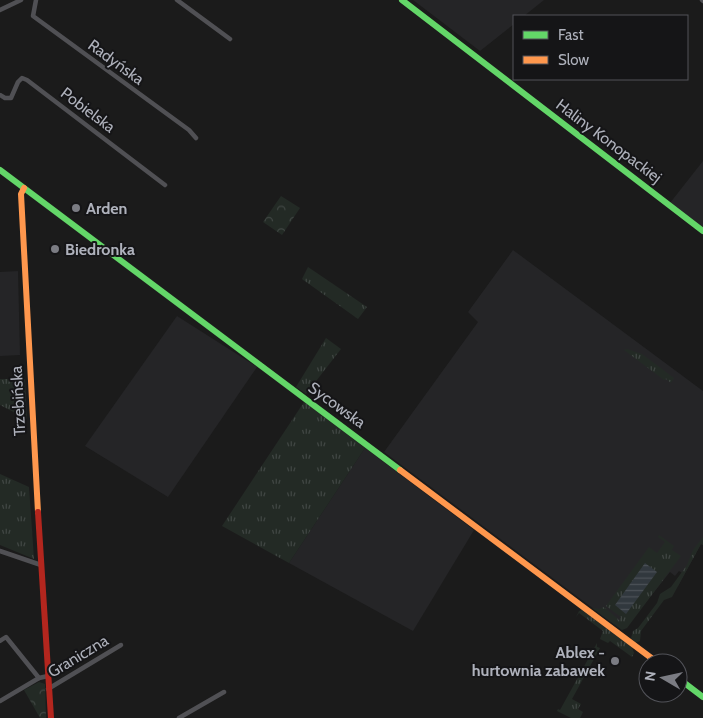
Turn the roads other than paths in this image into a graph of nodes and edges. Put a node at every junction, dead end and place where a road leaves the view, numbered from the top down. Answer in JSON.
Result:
{"nodes":[{"id":1,"x":21,"y":0,"type":"edge"},
{"id":2,"x":36,"y":0,"type":"edge"},
{"id":3,"x":178,"y":0,"type":"edge"},
{"id":4,"x":402,"y":0,"type":"edge"},
{"id":5,"x":0,"y":10,"type":"edge"},
{"id":6,"x":230,"y":39,"type":"dead end"},
{"id":7,"x":0,"y":95,"type":"edge"},
{"id":8,"x":196,"y":138,"type":"dead end"},
{"id":9,"x":0,"y":170,"type":"edge"},
{"id":10,"x":165,"y":186,"type":"dead end"},
{"id":11,"x":24,"y":188,"type":"junction"},
{"id":12,"x":703,"y":231,"type":"edge"},
{"id":13,"x":0,"y":551,"type":"edge"},
{"id":14,"x":41,"y":565,"type":"junction"},
{"id":15,"x":0,"y":641,"type":"edge"},
{"id":16,"x":121,"y":645,"type":"dead end"},
{"id":17,"x":645,"y":653,"type":"edge"},
{"id":18,"x":48,"y":676,"type":"junction"},
{"id":19,"x":39,"y":678,"type":"junction"},
{"id":20,"x":688,"y":686,"type":"edge"},
{"id":21,"x":48,"y":689,"type":"junction"},
{"id":22,"x":224,"y":692,"type":"dead end"},
{"id":23,"x":703,"y":697,"type":"edge"},
{"id":24,"x":0,"y":701,"type":"edge"},
{"id":25,"x":51,"y":718,"type":"edge"},
{"id":26,"x":179,"y":718,"type":"edge"}],
"edges":[{"from":1,"to":5,"type":"street"},
{"from":2,"to":8,"type":"street","name":"Radyńska"},
{"from":3,"to":6,"type":"street"},
{"from":4,"to":12,"type":"street","name":"Haliny Konopackiej"},
{"from":7,"to":10,"type":"street","name":"Pobielska"},
{"from":9,"to":11,"type":"street","name":"Sycowska"},
{"from":11,"to":14,"type":"street","name":"Trzebińska"},
{"from":11,"to":17,"type":"street","name":"Sycowska"},
{"from":13,"to":14,"type":"street"},
{"from":14,"to":18,"type":"street","name":"Trzebińska"},
{"from":15,"to":19,"type":"street"},
{"from":16,"to":21,"type":"street","name":"Graniczna"},
{"from":18,"to":19,"type":"street"},
{"from":18,"to":21,"type":"street","name":"Trzebińska"},
{"from":19,"to":24,"type":"street"},
{"from":20,"to":23,"type":"street"},
{"from":21,"to":25,"type":"street","name":"Trzebińska"},
{"from":22,"to":26,"type":"street"}]}
